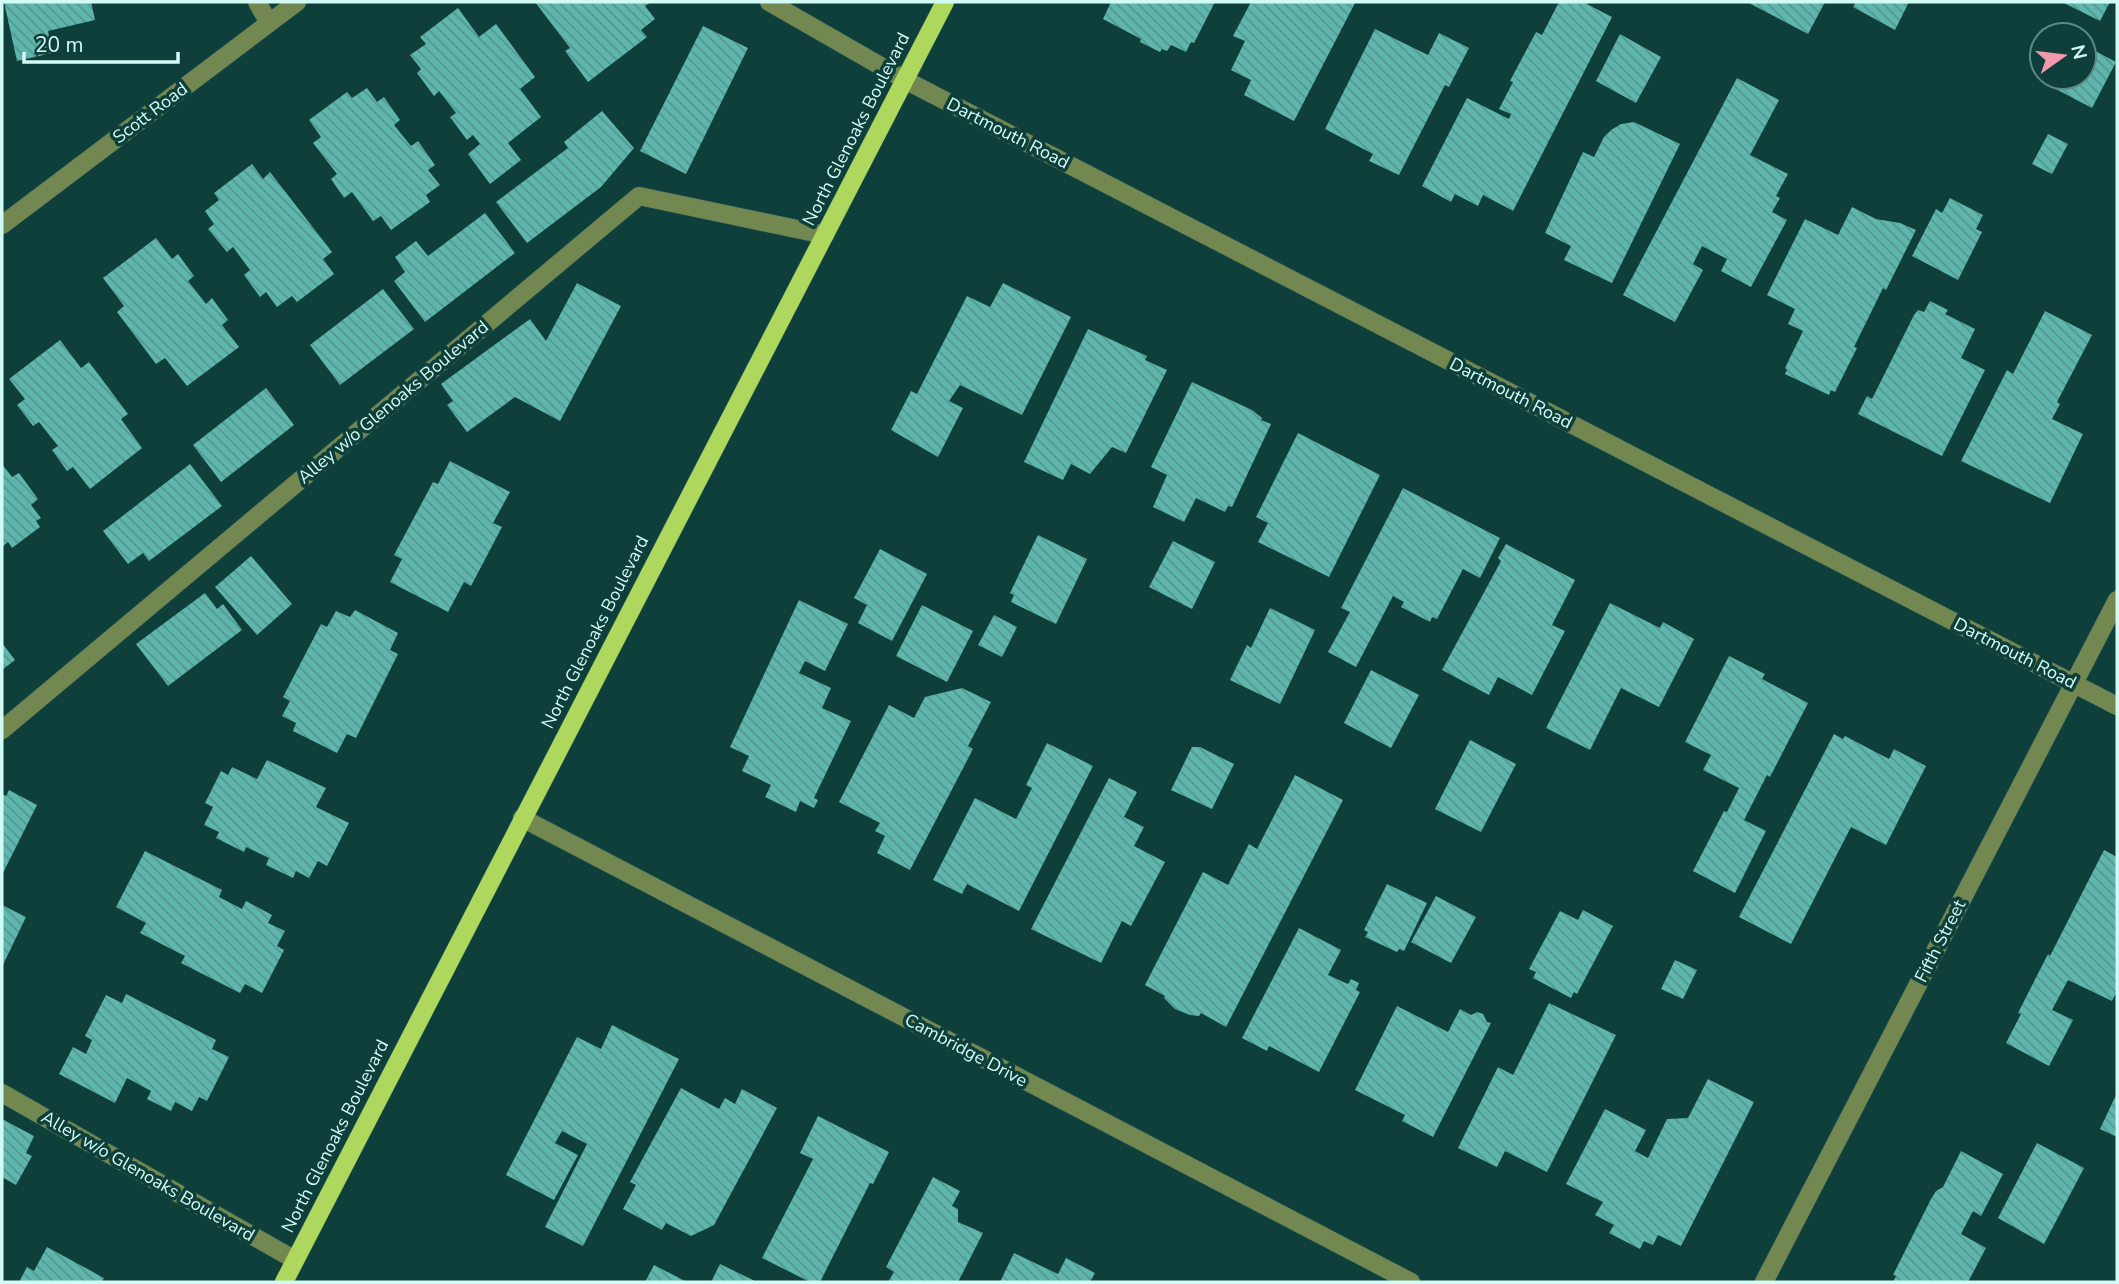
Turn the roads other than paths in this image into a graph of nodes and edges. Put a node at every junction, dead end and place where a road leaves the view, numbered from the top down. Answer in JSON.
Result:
{"nodes":[{"id":1,"x":257,"y":2,"type":"edge"},
{"id":2,"x":297,"y":2,"type":"edge"},
{"id":3,"x":769,"y":2,"type":"edge"},
{"id":4,"x":945,"y":2,"type":"edge"},
{"id":5,"x":269,"y":23,"type":"junction"},
{"id":6,"x":905,"y":80,"type":"junction"},
{"id":7,"x":2,"y":225,"type":"edge"},
{"id":8,"x":825,"y":235,"type":"junction"},
{"id":9,"x":2117,"y":600,"type":"edge"},
{"id":10,"x":2073,"y":683,"type":"junction"},
{"id":11,"x":2117,"y":706,"type":"edge"},
{"id":12,"x":2,"y":730,"type":"edge"},
{"id":13,"x":522,"y":818,"type":"junction"},
{"id":14,"x":2,"y":1093,"type":"edge"},
{"id":15,"x":295,"y":1260,"type":"junction"},
{"id":16,"x":284,"y":1282,"type":"edge"},
{"id":17,"x":1411,"y":1282,"type":"edge"},
{"id":18,"x":1764,"y":1282,"type":"edge"}],
"edges":[{"from":1,"to":5,"type":"street"},
{"from":2,"to":5,"type":"street","name":"Scott Road"},
{"from":3,"to":6,"type":"street","name":"Dartmouth Road"},
{"from":4,"to":6,"type":"main road","name":"North Glenoaks Boulevard"},
{"from":5,"to":7,"type":"street","name":"Scott Road"},
{"from":6,"to":8,"type":"main road","name":"North Glenoaks Boulevard"},
{"from":6,"to":10,"type":"street","name":"Dartmouth Road"},
{"from":8,"to":12,"type":"street","name":"Alley w/o Glenoaks Boulevard"},
{"from":8,"to":13,"type":"main road","name":"North Glenoaks Boulevard"},
{"from":9,"to":10,"type":"street","name":"Fifth Street"},
{"from":10,"to":11,"type":"street","name":"Dartmouth Road"},
{"from":10,"to":18,"type":"street","name":"Fifth Street"},
{"from":13,"to":15,"type":"main road","name":"North Glenoaks Boulevard"},
{"from":13,"to":17,"type":"street","name":"Cambridge Drive"},
{"from":14,"to":15,"type":"street","name":"Alley w/o Glenoaks Boulevard"},
{"from":15,"to":16,"type":"main road","name":"North Glenoaks Boulevard"}]}
